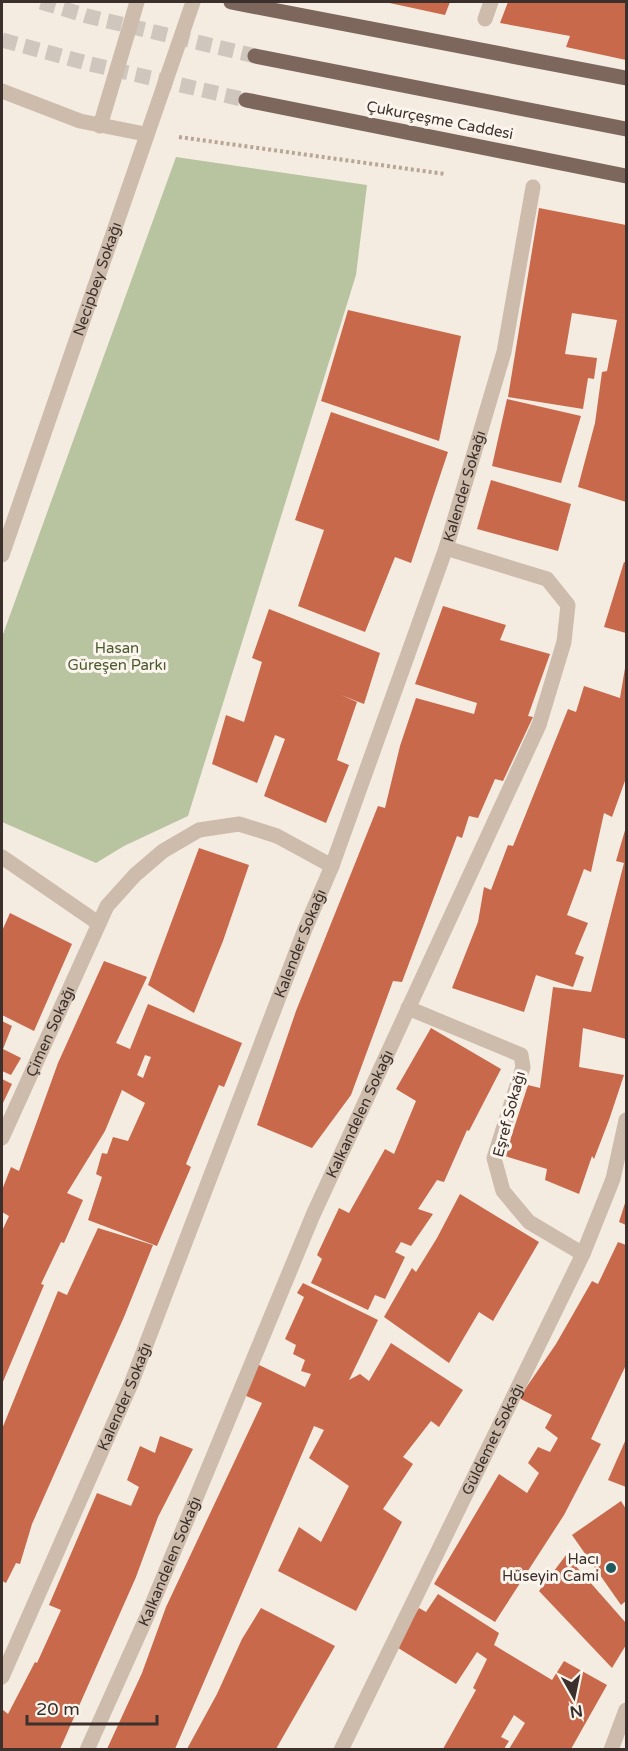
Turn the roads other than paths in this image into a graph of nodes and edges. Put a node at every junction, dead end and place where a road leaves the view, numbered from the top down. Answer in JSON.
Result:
{"nodes":[{"id":1,"x":137,"y":2,"type":"edge"},
{"id":2,"x":194,"y":2,"type":"edge"},
{"id":3,"x":231,"y":2,"type":"edge"},
{"id":4,"x":491,"y":2,"type":"edge"},
{"id":5,"x":485,"y":19,"type":"dead end"},
{"id":6,"x":255,"y":56,"type":"tunnel mouth"},
{"id":7,"x":627,"y":78,"type":"edge"},
{"id":8,"x":2,"y":91,"type":"edge"},
{"id":9,"x":246,"y":100,"type":"tunnel mouth"},
{"id":10,"x":100,"y":126,"type":"junction"},
{"id":11,"x":627,"y":129,"type":"edge"},
{"id":12,"x":145,"y":134,"type":"junction"},
{"id":13,"x":627,"y":176,"type":"edge"},
{"id":14,"x":534,"y":187,"type":"dead end"},
{"id":15,"x":446,"y":548,"type":"junction"},
{"id":16,"x":2,"y":555,"type":"edge"},
{"id":17,"x":2,"y":857,"type":"edge"},
{"id":18,"x":332,"y":866,"type":"junction"},
{"id":19,"x":98,"y":923,"type":"junction"},
{"id":20,"x":408,"y":1008,"type":"junction"},
{"id":21,"x":627,"y":1120,"type":"edge"},
{"id":22,"x":2,"y":1138,"type":"edge"},
{"id":23,"x":583,"y":1254,"type":"junction"},
{"id":24,"x":2,"y":1677,"type":"edge"},
{"id":25,"x":627,"y":1710,"type":"edge"},
{"id":26,"x":87,"y":1749,"type":"edge"},
{"id":27,"x":340,"y":1749,"type":"edge"},
{"id":28,"x":611,"y":1749,"type":"edge"}],
"edges":[{"from":1,"to":10,"type":"street"},
{"from":2,"to":12,"type":"street","name":"Necipbey Sokağı"},
{"from":3,"to":7,"type":"main road"},
{"from":4,"to":5,"type":"street"},
{"from":6,"to":11,"type":"main road","name":"Çukurçeşme Caddesi"},
{"from":8,"to":10,"type":"street"},
{"from":9,"to":13,"type":"main road","name":"Çukurçeşme Caddesi"},
{"from":10,"to":12,"type":"street"},
{"from":12,"to":16,"type":"street","name":"Necipbey Sokağı"},
{"from":14,"to":15,"type":"street","name":"Kalender Sokağı"},
{"from":15,"to":18,"type":"street","name":"Kalender Sokağı"},
{"from":15,"to":20,"type":"street","name":"Kalkandelen Sokağı"},
{"from":17,"to":19,"type":"street"},
{"from":18,"to":19,"type":"street","name":"Çimen Sokağı"},
{"from":18,"to":24,"type":"street","name":"Kalender Sokağı"},
{"from":19,"to":22,"type":"street","name":"Çimen Sokağı"},
{"from":20,"to":23,"type":"street","name":"Eşref Sokağı"},
{"from":20,"to":26,"type":"street","name":"Kalkandelen Sokağı"},
{"from":21,"to":23,"type":"street","name":"Güldemet Sokağı"},
{"from":23,"to":27,"type":"street","name":"Güldemet Sokağı"},
{"from":25,"to":28,"type":"street"}]}
